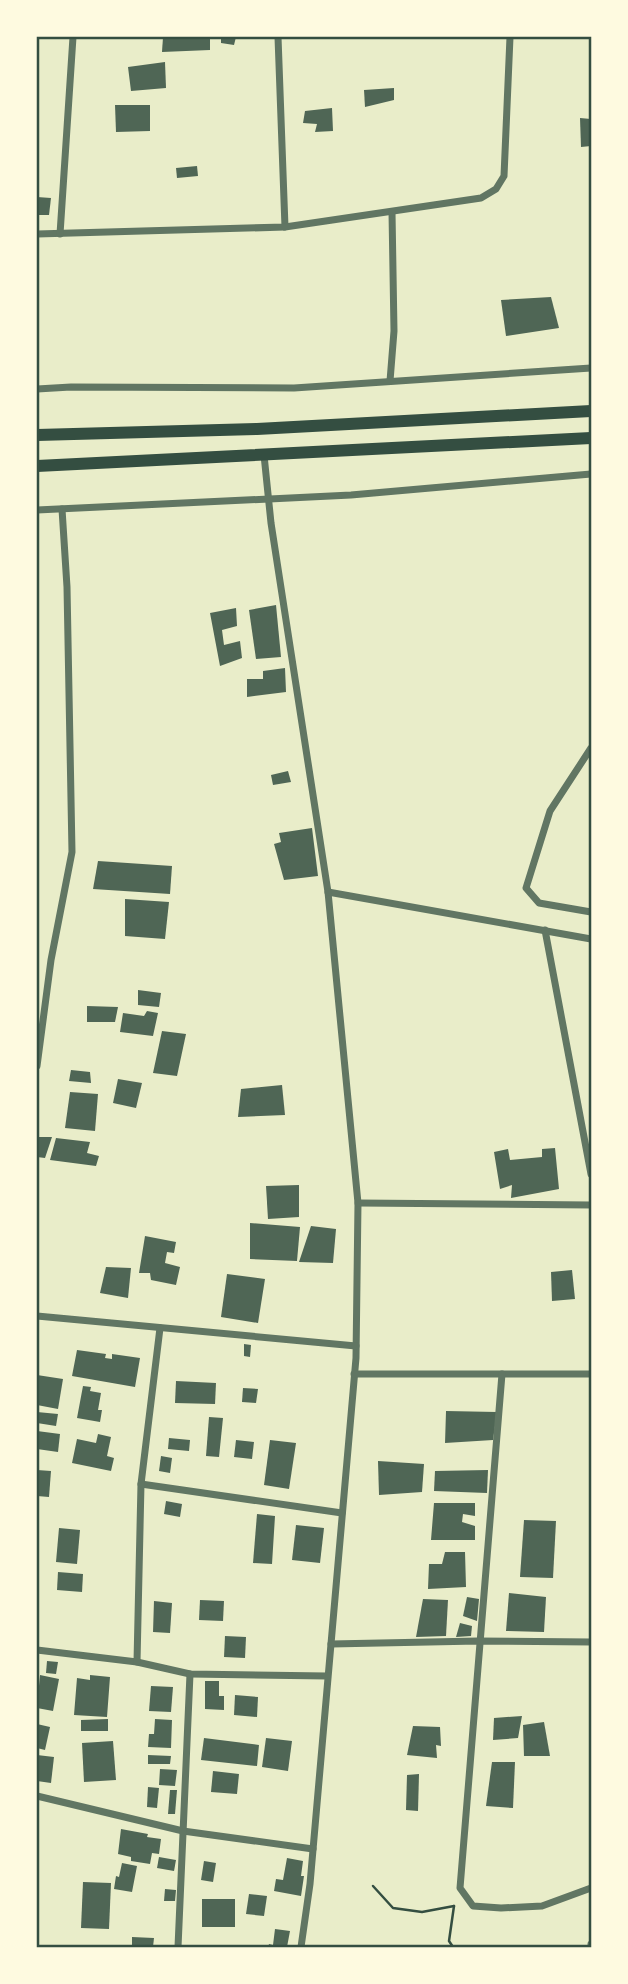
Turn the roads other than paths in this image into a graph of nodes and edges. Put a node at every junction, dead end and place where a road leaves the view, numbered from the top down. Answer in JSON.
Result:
{"nodes":[{"id":1,"x":74,"y":37,"type":"edge"},
{"id":2,"x":278,"y":37,"type":"edge"},
{"id":3,"x":510,"y":37,"type":"edge"},
{"id":4,"x":392,"y":212,"type":"junction"},
{"id":5,"x":285,"y":227,"type":"junction"},
{"id":6,"x":37,"y":234,"type":"edge"},
{"id":7,"x":60,"y":234,"type":"junction"},
{"id":8,"x":591,"y":368,"type":"edge"},
{"id":9,"x":390,"y":381,"type":"junction"},
{"id":10,"x":37,"y":389,"type":"edge"},
{"id":11,"x":591,"y":411,"type":"edge"},
{"id":12,"x":37,"y":435,"type":"edge"},
{"id":13,"x":591,"y":438,"type":"edge"},
{"id":14,"x":264,"y":455,"type":"junction"},
{"id":15,"x":37,"y":466,"type":"edge"},
{"id":16,"x":591,"y":474,"type":"edge"},
{"id":17,"x":268,"y":499,"type":"junction"},
{"id":18,"x":62,"y":509,"type":"junction"},
{"id":19,"x":37,"y":510,"type":"edge"},
{"id":20,"x":591,"y":748,"type":"edge"},
{"id":21,"x":328,"y":892,"type":"junction"},
{"id":22,"x":591,"y":912,"type":"edge"},
{"id":23,"x":545,"y":930,"type":"junction"},
{"id":24,"x":591,"y":939,"type":"edge"},
{"id":25,"x":37,"y":1066,"type":"edge"},
{"id":26,"x":591,"y":1174,"type":"edge"},
{"id":27,"x":358,"y":1203,"type":"junction"},
{"id":28,"x":591,"y":1205,"type":"edge"},
{"id":29,"x":37,"y":1316,"type":"edge"},
{"id":30,"x":160,"y":1328,"type":"junction"},
{"id":31,"x":356,"y":1346,"type":"junction"},
{"id":32,"x":354,"y":1374,"type":"junction"},
{"id":33,"x":502,"y":1374,"type":"junction"},
{"id":34,"x":591,"y":1374,"type":"edge"},
{"id":35,"x":141,"y":1484,"type":"junction"},
{"id":36,"x":342,"y":1513,"type":"junction"},
{"id":37,"x":478,"y":1641,"type":"junction"},
{"id":38,"x":591,"y":1643,"type":"edge"},
{"id":39,"x":331,"y":1644,"type":"junction"},
{"id":40,"x":37,"y":1650,"type":"edge"},
{"id":41,"x":137,"y":1662,"type":"junction"},
{"id":42,"x":190,"y":1674,"type":"junction"},
{"id":43,"x":327,"y":1676,"type":"junction"},
{"id":44,"x":37,"y":1796,"type":"edge"},
{"id":45,"x":183,"y":1831,"type":"junction"},
{"id":46,"x":313,"y":1849,"type":"junction"},
{"id":47,"x":591,"y":1888,"type":"edge"},
{"id":48,"x":178,"y":1947,"type":"edge"},
{"id":49,"x":301,"y":1947,"type":"edge"}],
"edges":[{"from":1,"to":7,"type":"street"},
{"from":2,"to":5,"type":"street"},
{"from":3,"to":4,"type":"street"},
{"from":4,"to":5,"type":"street"},
{"from":4,"to":9,"type":"street"},
{"from":5,"to":7,"type":"street"},
{"from":6,"to":7,"type":"street"},
{"from":8,"to":9,"type":"street"},
{"from":9,"to":10,"type":"street"},
{"from":11,"to":12,"type":"main road"},
{"from":13,"to":14,"type":"main road"},
{"from":14,"to":15,"type":"main road"},
{"from":14,"to":17,"type":"street"},
{"from":16,"to":17,"type":"street"},
{"from":17,"to":18,"type":"street"},
{"from":17,"to":21,"type":"street"},
{"from":18,"to":19,"type":"street"},
{"from":18,"to":25,"type":"street"},
{"from":20,"to":22,"type":"street"},
{"from":21,"to":23,"type":"street"},
{"from":21,"to":27,"type":"street"},
{"from":23,"to":24,"type":"street"},
{"from":23,"to":26,"type":"street"},
{"from":27,"to":28,"type":"street"},
{"from":27,"to":31,"type":"street"},
{"from":29,"to":30,"type":"street"},
{"from":30,"to":31,"type":"street"},
{"from":30,"to":35,"type":"street"},
{"from":31,"to":32,"type":"street"},
{"from":32,"to":33,"type":"street"},
{"from":32,"to":36,"type":"street"},
{"from":33,"to":34,"type":"street"},
{"from":33,"to":37,"type":"street"},
{"from":35,"to":36,"type":"street"},
{"from":35,"to":41,"type":"street"},
{"from":36,"to":39,"type":"street"},
{"from":37,"to":38,"type":"street"},
{"from":37,"to":39,"type":"street"},
{"from":37,"to":47,"type":"street"},
{"from":39,"to":43,"type":"street"},
{"from":40,"to":41,"type":"street"},
{"from":41,"to":42,"type":"street"},
{"from":42,"to":43,"type":"street"},
{"from":42,"to":45,"type":"street"},
{"from":43,"to":46,"type":"street"},
{"from":44,"to":45,"type":"street"},
{"from":45,"to":46,"type":"street"},
{"from":45,"to":48,"type":"street"},
{"from":46,"to":49,"type":"street"}]}
